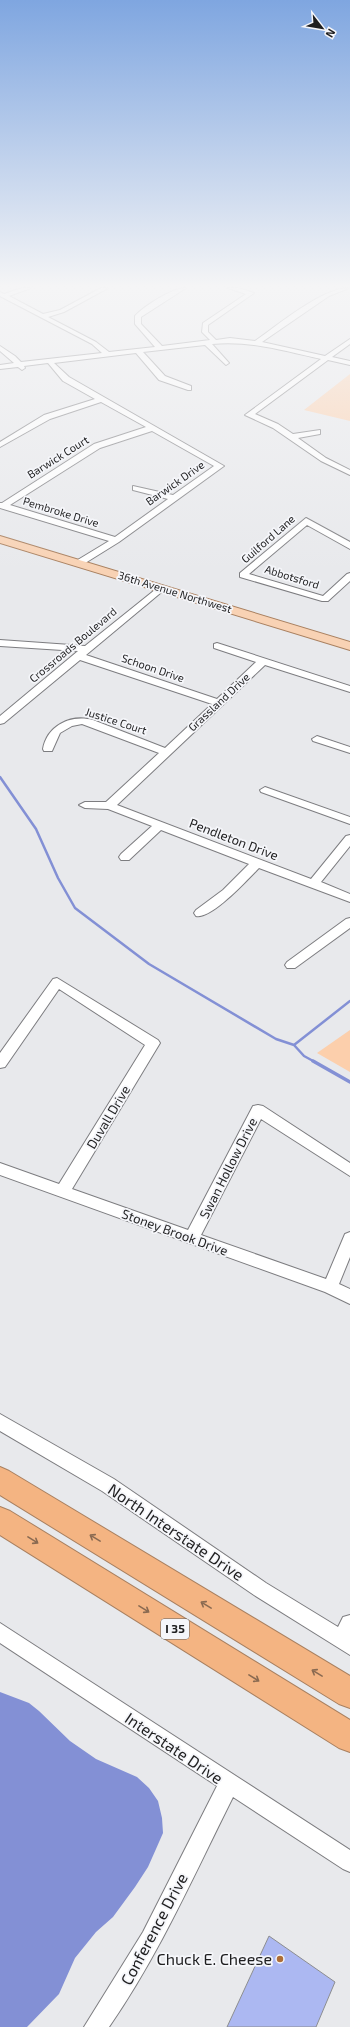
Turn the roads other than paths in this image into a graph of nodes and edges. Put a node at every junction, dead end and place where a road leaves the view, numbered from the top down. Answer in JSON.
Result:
{"nodes":[{"id":1,"x":72,"y":383,"type":"edge"},
{"id":2,"x":174,"y":383,"type":"edge"},
{"id":3,"x":294,"y":383,"type":"edge"},
{"id":4,"x":188,"y":388,"type":"dead end"},
{"id":5,"x":101,"y":399,"type":"junction"},
{"id":6,"x":152,"y":428,"type":"junction"},
{"id":7,"x":317,"y":432,"type":"dead end"},
{"id":8,"x":292,"y":437,"type":"junction"},
{"id":9,"x":0,"y":445,"type":"edge"},
{"id":10,"x":350,"y":473,"type":"edge"},
{"id":11,"x":136,"y":488,"type":"dead end"},
{"id":12,"x":173,"y":498,"type":"junction"},
{"id":13,"x":1,"y":506,"type":"edge"},
{"id":14,"x":0,"y":539,"type":"edge"},
{"id":15,"x":116,"y":540,"type":"junction"},
{"id":16,"x":350,"y":546,"type":"edge"},
{"id":17,"x":82,"y":564,"type":"junction"},
{"id":18,"x":243,"y":575,"type":"joint"},
{"id":19,"x":350,"y":576,"type":"edge"},
{"id":20,"x":161,"y":588,"type":"junction"},
{"id":21,"x":0,"y":644,"type":"edge"},
{"id":22,"x":349,"y":645,"type":"edge"},
{"id":23,"x":217,"y":646,"type":"dead end"},
{"id":24,"x":87,"y":649,"type":"junction"},
{"id":25,"x":79,"y":656,"type":"junction"},
{"id":26,"x":263,"y":661,"type":"junction"},
{"id":27,"x":350,"y":689,"type":"edge"},
{"id":28,"x":219,"y":703,"type":"junction"},
{"id":29,"x":4,"y":712,"type":"edge"},
{"id":30,"x":0,"y":721,"type":"edge"},
{"id":31,"x":317,"y":739,"type":"dead end"},
{"id":32,"x":48,"y":749,"type":"dead end"},
{"id":33,"x":350,"y":750,"type":"edge"},
{"id":34,"x":167,"y":752,"type":"junction"},
{"id":35,"x":265,"y":790,"type":"dead end"},
{"id":36,"x":85,"y":805,"type":"dead end"},
{"id":37,"x":109,"y":806,"type":"junction"},
{"id":38,"x":350,"y":821,"type":"edge"},
{"id":39,"x":159,"y":826,"type":"junction"},
{"id":40,"x":350,"y":839,"type":"edge"},
{"id":41,"x":124,"y":856,"type":"dead end"},
{"id":42,"x":257,"y":863,"type":"junction"},
{"id":43,"x":313,"y":884,"type":"junction"},
{"id":44,"x":350,"y":898,"type":"edge"},
{"id":45,"x":200,"y":913,"type":"dead end"},
{"id":46,"x":350,"y":922,"type":"edge"},
{"id":47,"x":292,"y":965,"type":"dead end"},
{"id":48,"x":0,"y":1063,"type":"edge"},
{"id":49,"x":0,"y":1169,"type":"edge"},
{"id":50,"x":350,"y":1170,"type":"edge"},
{"id":51,"x":63,"y":1191,"type":"junction"},
{"id":52,"x":192,"y":1238,"type":"junction"},
{"id":53,"x":350,"y":1238,"type":"edge"},
{"id":54,"x":330,"y":1287,"type":"junction"},
{"id":55,"x":350,"y":1297,"type":"edge"},
{"id":56,"x":0,"y":1422,"type":"edge"},
{"id":57,"x":0,"y":1480,"type":"edge"},
{"id":58,"x":0,"y":1520,"type":"edge"},
{"id":59,"x":350,"y":1624,"type":"edge"},
{"id":60,"x":0,"y":1632,"type":"edge"},
{"id":61,"x":346,"y":1643,"type":"edge"},
{"id":62,"x":350,"y":1693,"type":"edge"},
{"id":63,"x":350,"y":1737,"type":"edge"},
{"id":64,"x":229,"y":1784,"type":"junction"},
{"id":65,"x":350,"y":1862,"type":"edge"},
{"id":66,"x":94,"y":2027,"type":"edge"}],
"edges":[{"from":1,"to":5,"type":"street","name":"Barwick Drive"},
{"from":2,"to":4,"type":"street"},
{"from":3,"to":8,"type":"street"},
{"from":5,"to":6,"type":"street","name":"Barwick Drive"},
{"from":5,"to":9,"type":"street"},
{"from":6,"to":12,"type":"street","name":"Barwick Drive"},
{"from":6,"to":13,"type":"street","name":"Barwick Court"},
{"from":7,"to":8,"type":"street"},
{"from":8,"to":10,"type":"street"},
{"from":11,"to":12,"type":"street"},
{"from":12,"to":15,"type":"street","name":"Barwick Drive"},
{"from":13,"to":15,"type":"street","name":"Pembroke Drive"},
{"from":14,"to":17,"type":"main road","name":"36th Avenue Northwest"},
{"from":15,"to":17,"type":"street","name":"Barwick Drive"},
{"from":16,"to":18,"type":"street","name":"Guilford Lane"},
{"from":17,"to":20,"type":"main road","name":"36th Avenue Northwest"},
{"from":18,"to":19,"type":"street","name":"Abbotsford"},
{"from":20,"to":22,"type":"main road","name":"36th Avenue Northwest"},
{"from":20,"to":24,"type":"street","name":"Crossroads Boulevard"},
{"from":21,"to":24,"type":"street"},
{"from":23,"to":26,"type":"street"},
{"from":24,"to":25,"type":"street","name":"Crossroads Boulevard"},
{"from":25,"to":28,"type":"street","name":"Schoon Drive"},
{"from":25,"to":29,"type":"street","name":"Crossroads Boulevard"},
{"from":26,"to":27,"type":"street"},
{"from":26,"to":28,"type":"street","name":"Grassland Drive"},
{"from":28,"to":34,"type":"street","name":"Grassland Drive"},
{"from":29,"to":30,"type":"street","name":"Crossroads Boulevard"},
{"from":31,"to":33,"type":"street"},
{"from":32,"to":34,"type":"street","name":"Justice Court"},
{"from":34,"to":37,"type":"street","name":"Grassland Drive"},
{"from":35,"to":38,"type":"street"},
{"from":36,"to":37,"type":"street","name":"Pendleton Drive"},
{"from":37,"to":39,"type":"street","name":"Pendleton Drive"},
{"from":39,"to":41,"type":"street"},
{"from":39,"to":42,"type":"street","name":"Pendleton Drive"},
{"from":40,"to":43,"type":"street"},
{"from":42,"to":43,"type":"street","name":"Pendleton Drive"},
{"from":42,"to":45,"type":"street"},
{"from":43,"to":44,"type":"street","name":"Pendleton Drive"},
{"from":46,"to":47,"type":"street"},
{"from":48,"to":51,"type":"street","name":"Duvall Drive"},
{"from":49,"to":51,"type":"street","name":"Stoney Brook Drive"},
{"from":50,"to":52,"type":"street","name":"Swan Hollow Drive"},
{"from":51,"to":52,"type":"street","name":"Stoney Brook Drive"},
{"from":52,"to":54,"type":"street","name":"Stoney Brook Drive"},
{"from":53,"to":54,"type":"street"},
{"from":54,"to":55,"type":"street","name":"Stoney Brook Drive"},
{"from":56,"to":61,"type":"street","name":"North Interstate Drive"},
{"from":62,"to":57,"type":"highway","one_way":true},
{"from":58,"to":63,"type":"highway","number":"I 35","one_way":true},
{"from":59,"to":61,"type":"street"},
{"from":60,"to":64,"type":"street","name":"Interstate Drive"},
{"from":64,"to":65,"type":"street","name":"Interstate Drive"},
{"from":64,"to":66,"type":"street","name":"Conference Drive"}]}
